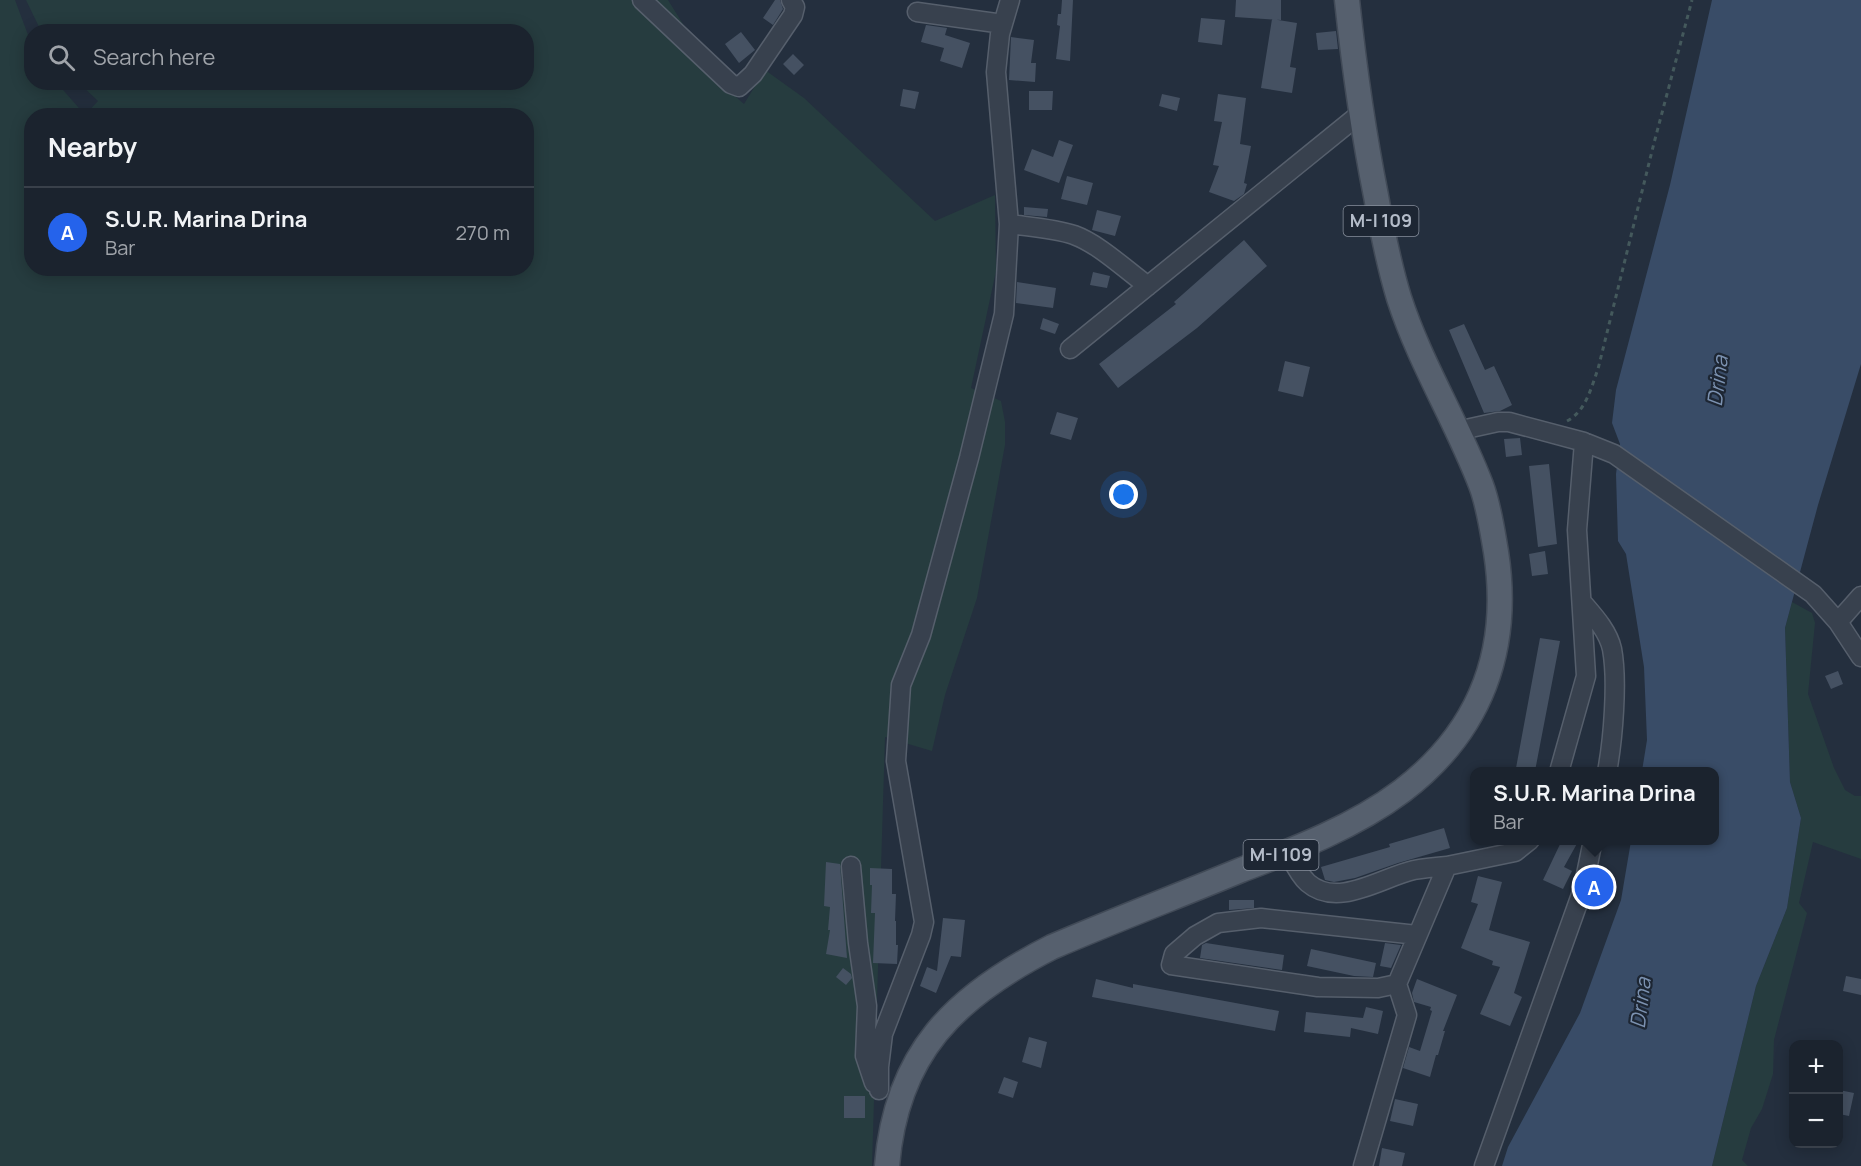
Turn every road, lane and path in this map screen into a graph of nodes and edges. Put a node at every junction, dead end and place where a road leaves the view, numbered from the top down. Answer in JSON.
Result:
{"nodes":[{"id":1,"x":642,"y":0,"type":"edge"},
{"id":2,"x":791,"y":0,"type":"edge"},
{"id":3,"x":1010,"y":0,"type":"edge"},
{"id":4,"x":1347,"y":0,"type":"edge"},
{"id":5,"x":1692,"y":0,"type":"edge"},
{"id":6,"x":917,"y":12,"type":"dead end"},
{"id":7,"x":1003,"y":24,"type":"junction"},
{"id":8,"x":1360,"y":113,"type":"junction"},
{"id":9,"x":1009,"y":224,"type":"junction"},
{"id":10,"x":1148,"y":286,"type":"junction"},
{"id":11,"x":1070,"y":349,"type":"dead end"},
{"id":12,"x":1556,"y":422,"type":"dead end"},
{"id":13,"x":1457,"y":431,"type":"junction"},
{"id":14,"x":1584,"y":442,"type":"junction"},
{"id":15,"x":1861,"y":596,"type":"edge"},
{"id":16,"x":1582,"y":602,"type":"junction"},
{"id":17,"x":1838,"y":622,"type":"junction"},
{"id":18,"x":1861,"y":657,"type":"edge"},
{"id":19,"x":1559,"y":767,"type":"edge"},
{"id":20,"x":1607,"y":767,"type":"edge"},
{"id":21,"x":1524,"y":845,"type":"edge"},
{"id":22,"x":1592,"y":845,"type":"edge"},
{"id":23,"x":1288,"y":852,"type":"junction"},
{"id":24,"x":851,"y":866,"type":"dead end"},
{"id":25,"x":1447,"y":866,"type":"junction"},
{"id":26,"x":1417,"y":935,"type":"junction"},
{"id":27,"x":1397,"y":984,"type":"junction"},
{"id":28,"x":879,"y":1090,"type":"junction"},
{"id":29,"x":897,"y":1109,"type":"junction"},
{"id":30,"x":886,"y":1166,"type":"edge"},
{"id":31,"x":1363,"y":1166,"type":"edge"},
{"id":32,"x":1484,"y":1166,"type":"edge"}],
"edges":[{"from":1,"to":2,"type":"street"},
{"from":3,"to":7,"type":"street"},
{"from":4,"to":8,"type":"main road","number":"M-I 109"},
{"from":5,"to":12,"type":"path"},
{"from":6,"to":7,"type":"street"},
{"from":7,"to":9,"type":"street"},
{"from":8,"to":10,"type":"street"},
{"from":8,"to":13,"type":"main road","number":"M-I 109"},
{"from":9,"to":10,"type":"street"},
{"from":9,"to":28,"type":"street"},
{"from":10,"to":11,"type":"street"},
{"from":13,"to":14,"type":"street"},
{"from":13,"to":23,"type":"main road","number":"M-I 109"},
{"from":14,"to":16,"type":"street"},
{"from":14,"to":17,"type":"street"},
{"from":15,"to":17,"type":"street"},
{"from":16,"to":19,"type":"street"},
{"from":16,"to":20,"type":"street"},
{"from":17,"to":18,"type":"street"},
{"from":21,"to":25,"type":"street"},
{"from":22,"to":32,"type":"street"},
{"from":23,"to":25,"type":"street"},
{"from":23,"to":29,"type":"main road","number":"M-I 109"},
{"from":24,"to":28,"type":"street"},
{"from":25,"to":26,"type":"street"},
{"from":26,"to":27,"type":"street"},
{"from":26,"to":27,"type":"street"},
{"from":27,"to":31,"type":"street"},
{"from":28,"to":29,"type":"street"},
{"from":29,"to":30,"type":"main road","number":"M-I 109"}]}
